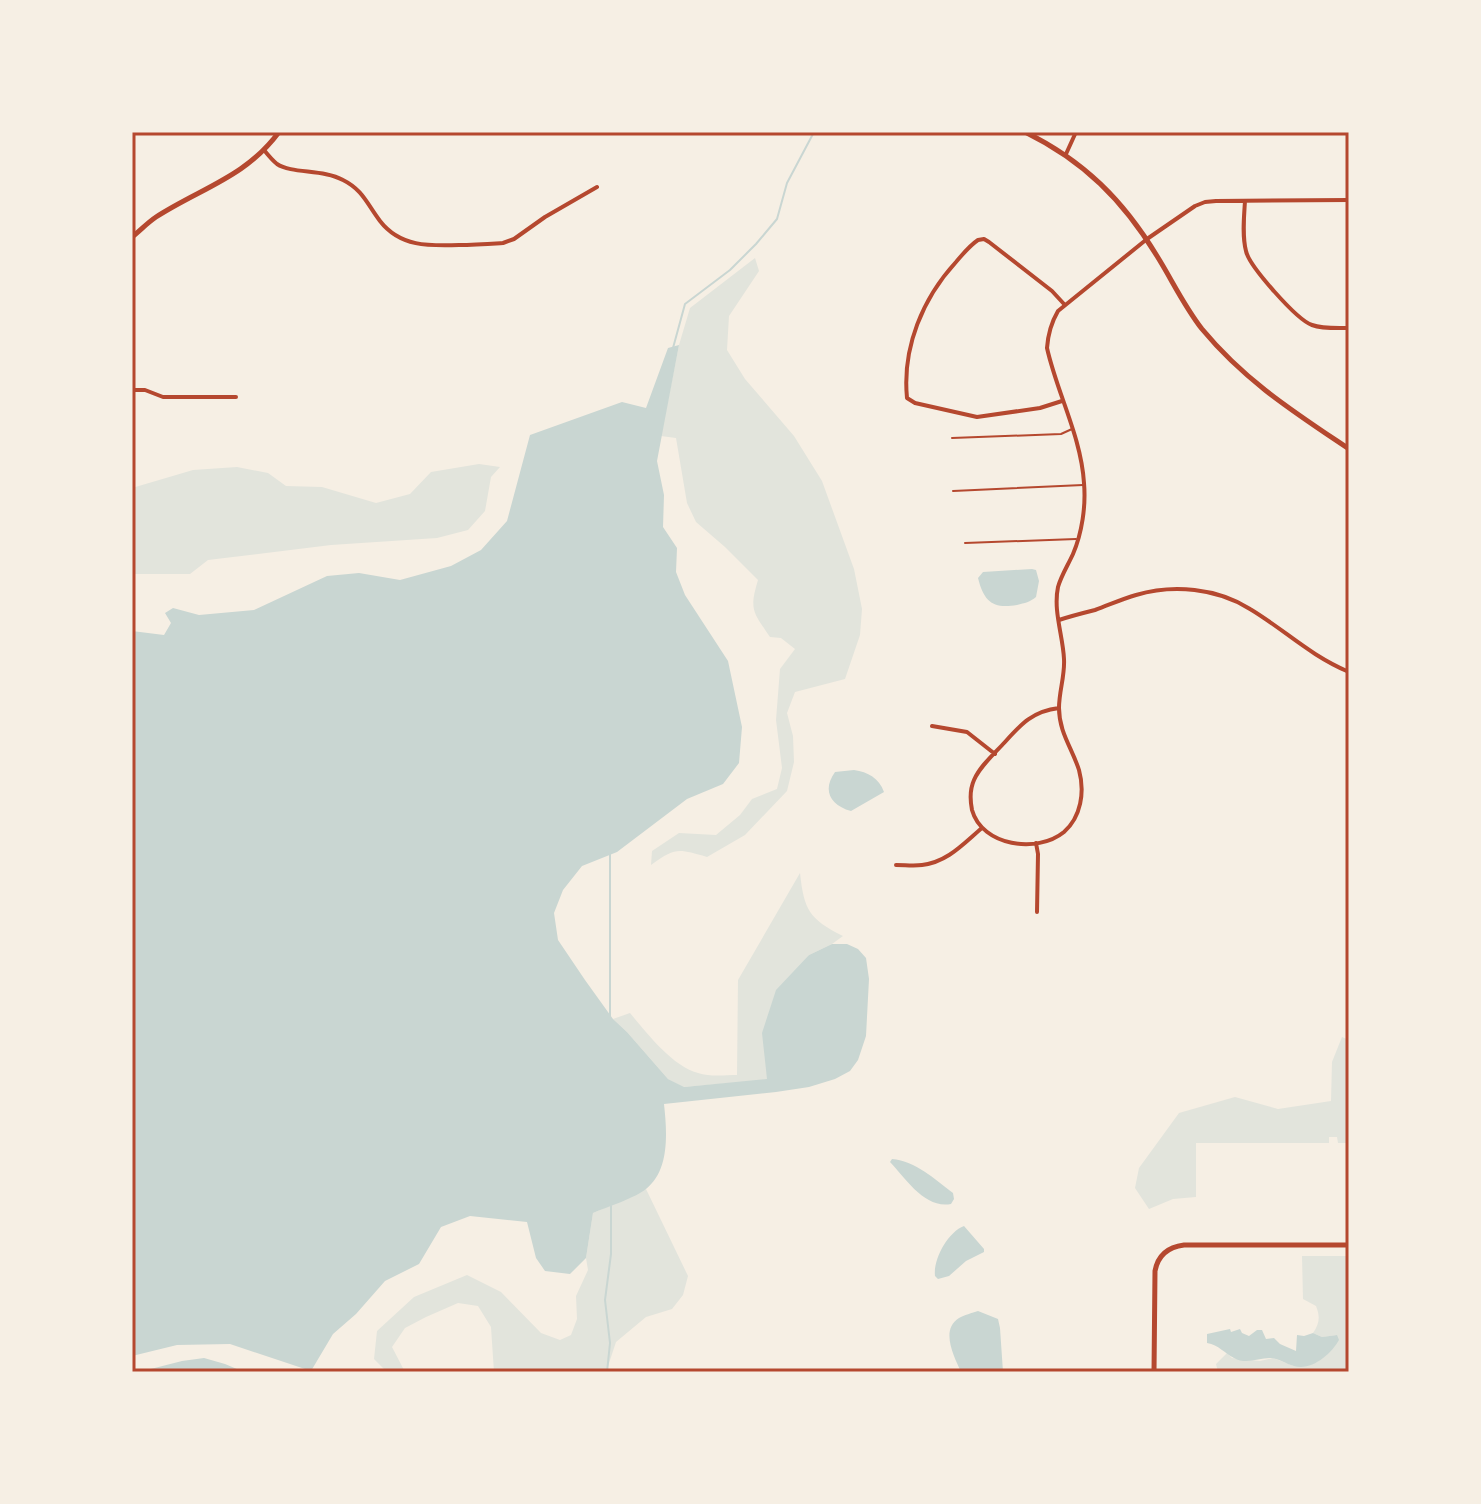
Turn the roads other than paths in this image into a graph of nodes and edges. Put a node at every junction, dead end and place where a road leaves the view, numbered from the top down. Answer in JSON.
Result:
{"nodes":[{"id":1,"x":279,"y":132,"type":"edge"},
{"id":2,"x":1025,"y":132,"type":"edge"},
{"id":3,"x":1076,"y":132,"type":"edge"},
{"id":4,"x":264,"y":150,"type":"junction"},
{"id":5,"x":1066,"y":154,"type":"junction"},
{"id":6,"x":597,"y":187,"type":"dead end"},
{"id":7,"x":1349,"y":200,"type":"edge"},
{"id":8,"x":1245,"y":201,"type":"junction"},
{"id":9,"x":132,"y":237,"type":"edge"},
{"id":10,"x":1147,"y":239,"type":"junction"},
{"id":11,"x":1064,"y":304,"type":"junction"},
{"id":12,"x":1349,"y":328,"type":"edge"},
{"id":13,"x":132,"y":390,"type":"edge"},
{"id":14,"x":236,"y":397,"type":"dead end"},
{"id":15,"x":1063,"y":401,"type":"junction"},
{"id":16,"x":1072,"y":429,"type":"junction"},
{"id":17,"x":952,"y":438,"type":"dead end"},
{"id":18,"x":1349,"y":449,"type":"edge"},
{"id":19,"x":1085,"y":485,"type":"junction"},
{"id":20,"x":953,"y":491,"type":"dead end"},
{"id":21,"x":1078,"y":539,"type":"junction"},
{"id":22,"x":965,"y":543,"type":"dead end"},
{"id":23,"x":1059,"y":620,"type":"junction"},
{"id":24,"x":1349,"y":672,"type":"edge"},
{"id":25,"x":1059,"y":708,"type":"junction"},
{"id":26,"x":932,"y":726,"type":"dead end"},
{"id":27,"x":995,"y":754,"type":"junction"},
{"id":28,"x":982,"y":828,"type":"junction"},
{"id":29,"x":1036,"y":843,"type":"junction"},
{"id":30,"x":896,"y":865,"type":"dead end"},
{"id":31,"x":1037,"y":912,"type":"dead end"},
{"id":32,"x":1349,"y":1245,"type":"edge"},
{"id":33,"x":1154,"y":1372,"type":"edge"}],
"edges":[{"from":1,"to":4,"type":"street"},
{"from":2,"to":5,"type":"street"},
{"from":3,"to":5,"type":"street"},
{"from":4,"to":6,"type":"street"},
{"from":4,"to":9,"type":"street"},
{"from":5,"to":10,"type":"street"},
{"from":7,"to":8,"type":"street"},
{"from":8,"to":10,"type":"street"},
{"from":8,"to":12,"type":"street"},
{"from":10,"to":11,"type":"street"},
{"from":10,"to":18,"type":"street"},
{"from":11,"to":15,"type":"street"},
{"from":11,"to":15,"type":"street"},
{"from":13,"to":14,"type":"street"},
{"from":15,"to":16,"type":"street"},
{"from":16,"to":17,"type":"lane"},
{"from":16,"to":19,"type":"street"},
{"from":19,"to":20,"type":"lane"},
{"from":19,"to":21,"type":"street"},
{"from":21,"to":22,"type":"lane"},
{"from":21,"to":23,"type":"street"},
{"from":23,"to":24,"type":"street"},
{"from":23,"to":25,"type":"street"},
{"from":25,"to":27,"type":"street"},
{"from":25,"to":29,"type":"street"},
{"from":26,"to":27,"type":"street"},
{"from":27,"to":28,"type":"street"},
{"from":28,"to":29,"type":"street"},
{"from":28,"to":30,"type":"street"},
{"from":29,"to":31,"type":"street"},
{"from":32,"to":33,"type":"street"}]}
